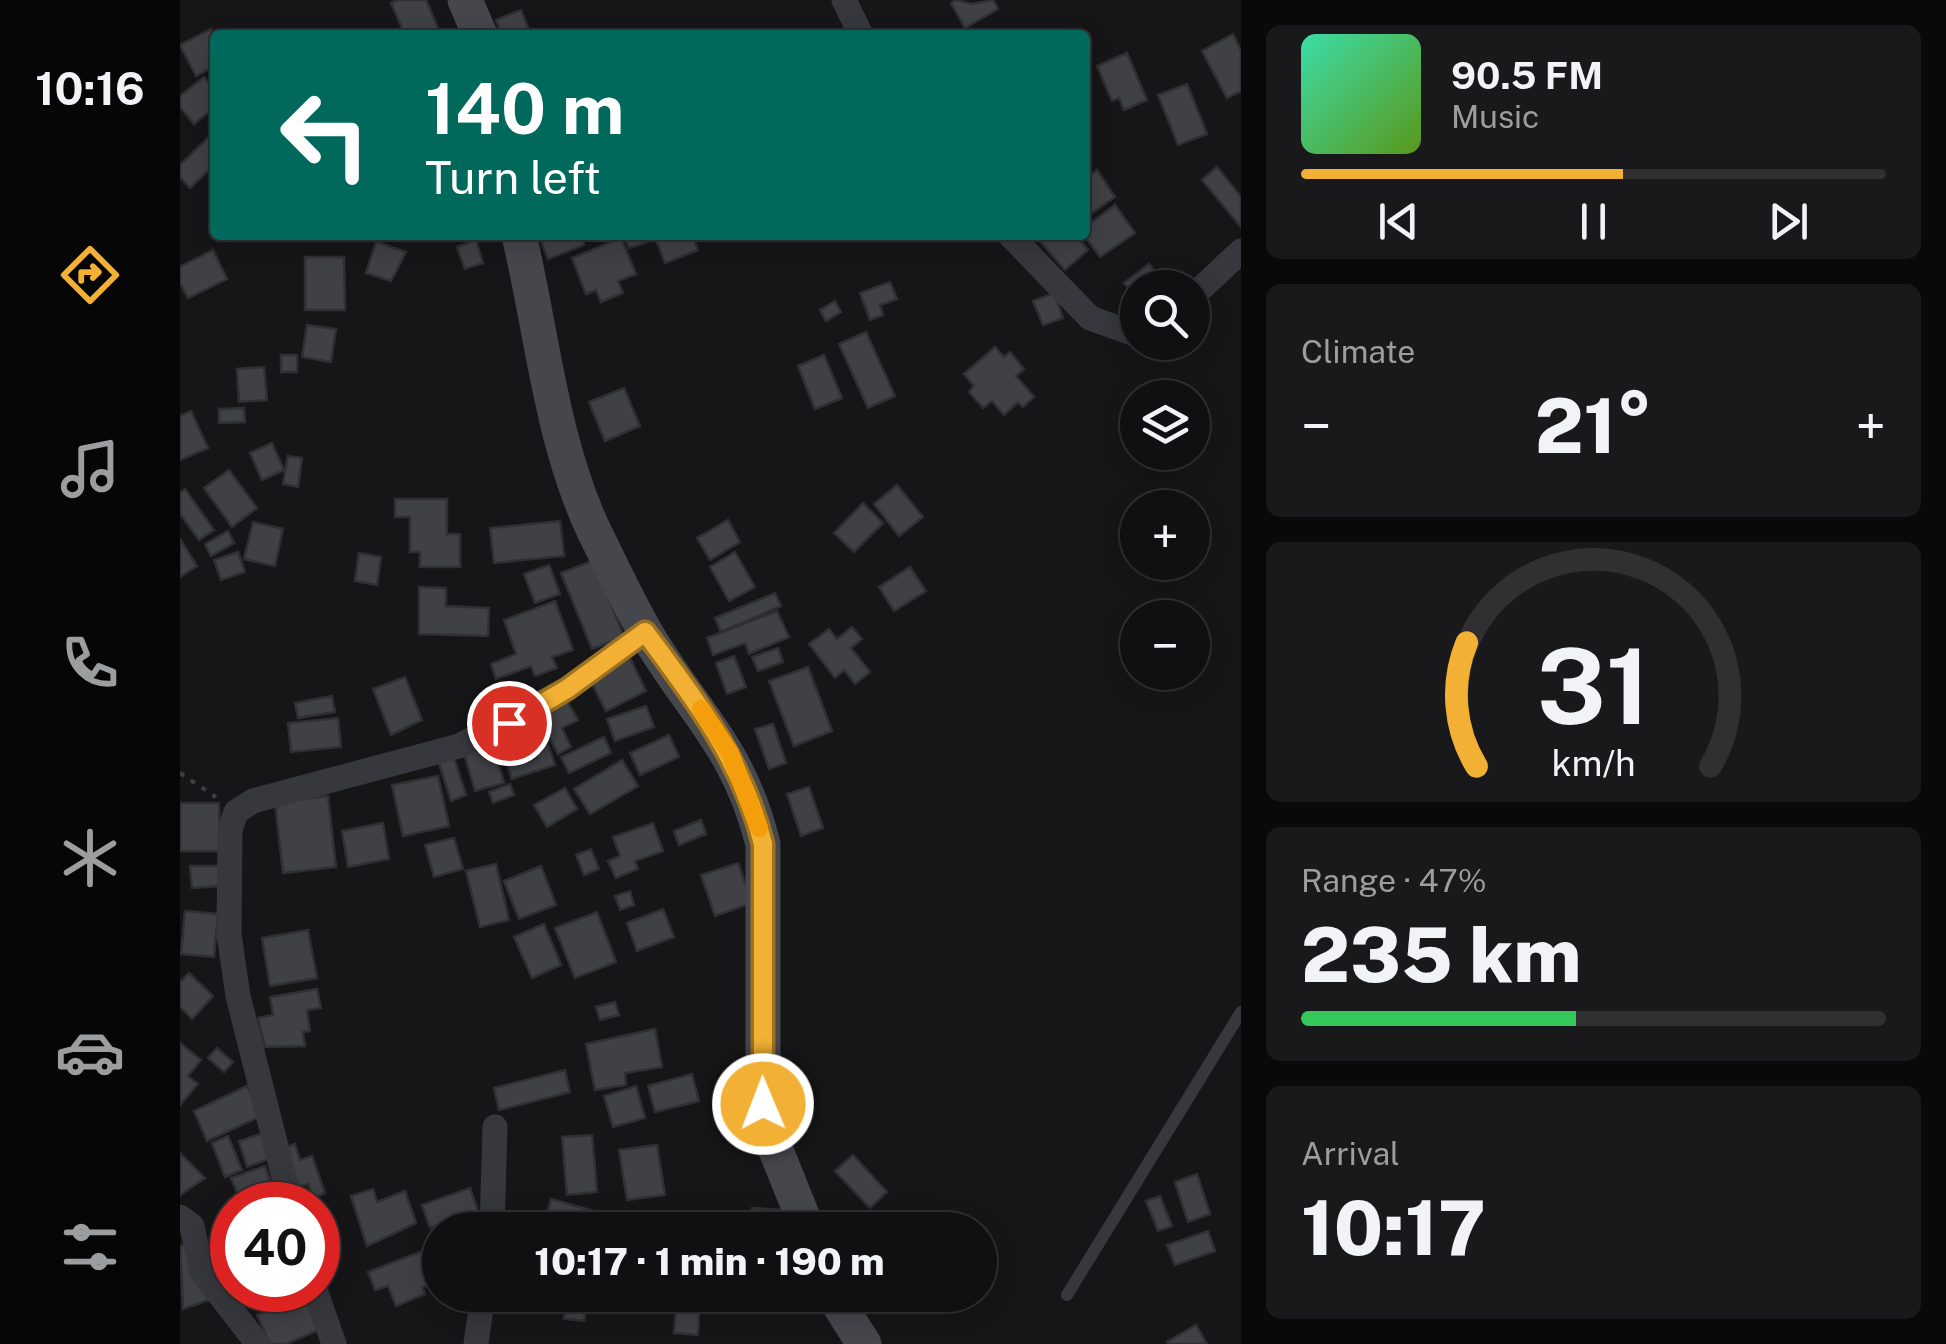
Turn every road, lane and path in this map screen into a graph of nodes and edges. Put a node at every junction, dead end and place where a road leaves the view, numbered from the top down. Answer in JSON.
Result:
{"nodes":[{"id":1,"x":466,"y":0,"type":"edge"},
{"id":2,"x":844,"y":0,"type":"edge"},
{"id":3,"x":478,"y":30,"type":"edge"},
{"id":4,"x":859,"y":30,"type":"edge"},
{"id":5,"x":521,"y":240,"type":"edge"},
{"id":6,"x":1015,"y":240,"type":"edge"},
{"id":7,"x":1241,"y":251,"type":"edge"},
{"id":8,"x":1210,"y":279,"type":"edge"},
{"id":9,"x":1120,"y":329,"type":"edge"},
{"id":10,"x":645,"y":632,"type":"junction"},
{"id":11,"x":180,"y":773,"type":"edge"},
{"id":12,"x":236,"y":812,"type":"junction"},
{"id":13,"x":1241,"y":1012,"type":"edge"},
{"id":14,"x":495,"y":1126,"type":"dead end"},
{"id":15,"x":285,"y":1182,"type":"edge"},
{"id":16,"x":493,"y":1212,"type":"edge"},
{"id":17,"x":801,"y":1212,"type":"edge"},
{"id":18,"x":180,"y":1218,"type":"edge"},
{"id":19,"x":1067,"y":1295,"type":"dead end"},
{"id":20,"x":323,"y":1312,"type":"edge"},
{"id":21,"x":481,"y":1312,"type":"edge"},
{"id":22,"x":842,"y":1312,"type":"edge"},
{"id":23,"x":858,"y":1342,"type":"edge"},
{"id":24,"x":258,"y":1344,"type":"edge"},
{"id":25,"x":334,"y":1344,"type":"edge"},
{"id":26,"x":476,"y":1344,"type":"edge"}],
"edges":[{"from":1,"to":3,"type":"street"},
{"from":2,"to":4,"type":"street"},
{"from":5,"to":10,"type":"street"},
{"from":6,"to":9,"type":"street"},
{"from":7,"to":8,"type":"street"},
{"from":10,"to":12,"type":"street"},
{"from":10,"to":17,"type":"street"},
{"from":11,"to":12,"type":"path"},
{"from":12,"to":15,"type":"street"},
{"from":13,"to":19,"type":"lane"},
{"from":14,"to":16,"type":"street"},
{"from":18,"to":24,"type":"street"},
{"from":20,"to":25,"type":"street"},
{"from":21,"to":26,"type":"street"},
{"from":22,"to":23,"type":"street"}]}
